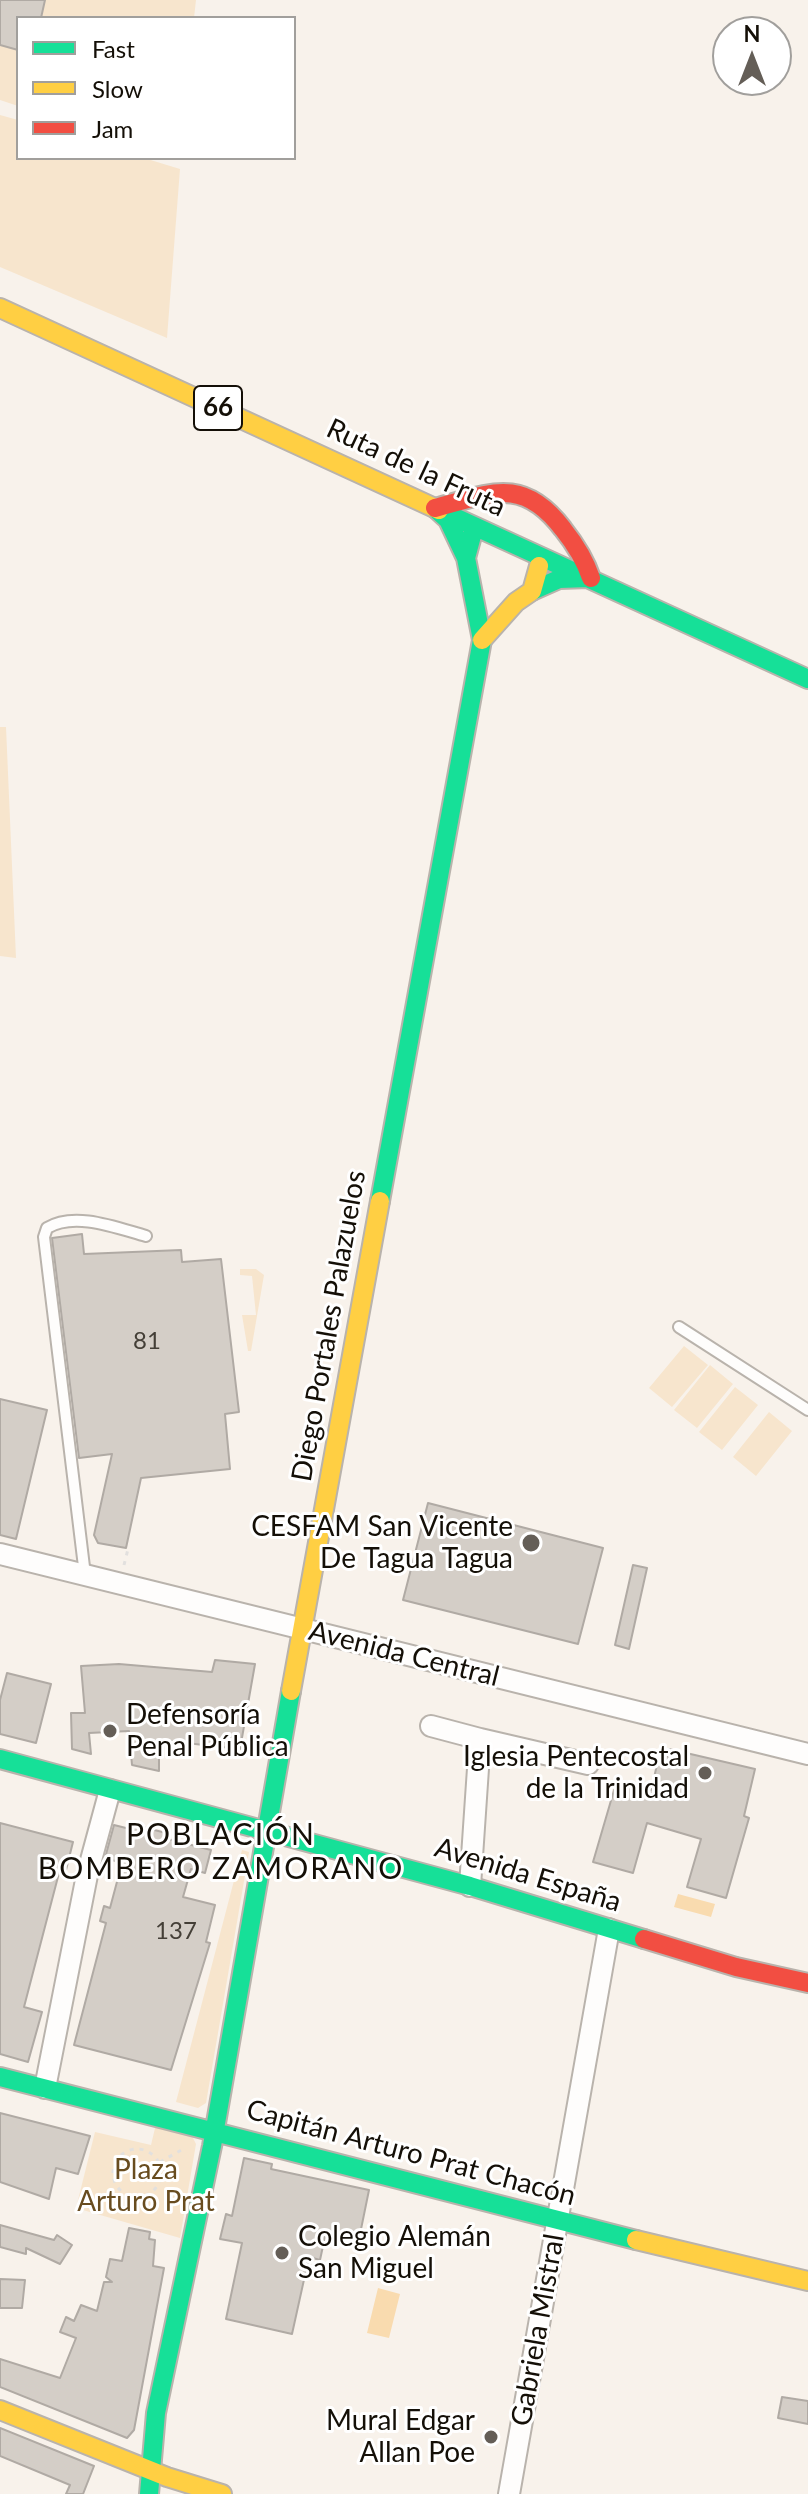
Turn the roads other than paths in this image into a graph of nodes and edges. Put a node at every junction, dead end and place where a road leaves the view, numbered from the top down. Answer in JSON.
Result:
{"nodes":[{"id":1,"x":0,"y":308,"type":"edge"},
{"id":2,"x":498,"y":494,"type":"junction"},
{"id":3,"x":546,"y":505,"type":"junction"},
{"id":4,"x":435,"y":508,"type":"junction"},
{"id":5,"x":475,"y":526,"type":"junction"},
{"id":6,"x":543,"y":556,"type":"junction"},
{"id":7,"x":466,"y":558,"type":"junction"},
{"id":8,"x":591,"y":578,"type":"junction"},
{"id":9,"x":532,"y":591,"type":"junction"},
{"id":10,"x":482,"y":640,"type":"junction"},
{"id":11,"x":808,"y":679,"type":"edge"},
{"id":12,"x":146,"y":1236,"type":"dead end"},
{"id":13,"x":679,"y":1327,"type":"dead end"},
{"id":14,"x":808,"y":1410,"type":"edge"},
{"id":15,"x":0,"y":1554,"type":"edge"},
{"id":16,"x":85,"y":1575,"type":"junction"},
{"id":17,"x":303,"y":1629,"type":"junction"},
{"id":18,"x":431,"y":1726,"type":"dead end"},
{"id":19,"x":480,"y":1739,"type":"junction"},
{"id":20,"x":808,"y":1754,"type":"edge"},
{"id":21,"x":0,"y":1759,"type":"edge"},
{"id":22,"x":588,"y":1764,"type":"dead end"},
{"id":23,"x":110,"y":1790,"type":"junction"},
{"id":24,"x":266,"y":1830,"type":"junction"},
{"id":25,"x":470,"y":1886,"type":"junction"},
{"id":26,"x":609,"y":1929,"type":"junction"},
{"id":27,"x":808,"y":1983,"type":"edge"},
{"id":28,"x":0,"y":2077,"type":"edge"},
{"id":29,"x":45,"y":2088,"type":"junction"},
{"id":30,"x":215,"y":2130,"type":"junction"},
{"id":31,"x":558,"y":2222,"type":"junction"},
{"id":32,"x":808,"y":2281,"type":"edge"},
{"id":33,"x":0,"y":2410,"type":"edge"},
{"id":34,"x":149,"y":2468,"type":"junction"},
{"id":35,"x":167,"y":2486,"type":"edge"},
{"id":36,"x":215,"y":2493,"type":"edge"},
{"id":37,"x":149,"y":2494,"type":"edge"},
{"id":38,"x":509,"y":2494,"type":"edge"}],
"edges":[{"from":1,"to":4,"type":"main road","name":"Ruta de la Fruta","number":"66"},
{"from":2,"to":3,"type":"main road"},
{"from":2,"to":4,"type":"main road"},
{"from":2,"to":5,"type":"main road"},
{"from":3,"to":6,"type":"main road"},
{"from":3,"to":8,"type":"main road"},
{"from":4,"to":5,"type":"main road","name":"Ruta de la Fruta","number":"66"},
{"from":4,"to":7,"type":"main road"},
{"from":5,"to":6,"type":"main road","name":"Ruta de la Fruta","number":"66"},
{"from":5,"to":7,"type":"main road"},
{"from":6,"to":8,"type":"main road","name":"Ruta de la Fruta","number":"66"},
{"from":6,"to":9,"type":"main road"},
{"from":7,"to":10,"type":"main road"},
{"from":8,"to":9,"type":"main road"},
{"from":8,"to":11,"type":"main road","name":"Ruta de la Fruta","number":"66"},
{"from":9,"to":10,"type":"main road"},
{"from":10,"to":17,"type":"main road","name":"Diego Portales Palazuelos"},
{"from":12,"to":16,"type":"lane"},
{"from":13,"to":14,"type":"lane"},
{"from":15,"to":16,"type":"street","name":"Avenida Central"},
{"from":16,"to":17,"type":"street","name":"Avenida Central"},
{"from":17,"to":20,"type":"street","name":"Avenida Central"},
{"from":17,"to":24,"type":"main road","name":"Diego Portales Palazuelos"},
{"from":18,"to":19,"type":"street"},
{"from":19,"to":22,"type":"street"},
{"from":19,"to":25,"type":"street"},
{"from":21,"to":23,"type":"main road","name":"Avenida España"},
{"from":23,"to":24,"type":"main road","name":"Avenida España"},
{"from":23,"to":29,"type":"street"},
{"from":24,"to":25,"type":"main road","name":"Avenida España"},
{"from":24,"to":30,"type":"main road","name":"Diego Portales Palazuelos"},
{"from":25,"to":26,"type":"main road","name":"Avenida España"},
{"from":26,"to":27,"type":"main road","name":"Avenida España"},
{"from":26,"to":31,"type":"street","name":"Gabriela Mistral"},
{"from":28,"to":29,"type":"main road","name":"Capitán Arturo Prat Chacón"},
{"from":29,"to":30,"type":"main road","name":"Capitán Arturo Prat Chacón"},
{"from":30,"to":31,"type":"main road","name":"Capitán Arturo Prat Chacón"},
{"from":30,"to":34,"type":"main road","name":"Diego Portales Palazuelos"},
{"from":31,"to":32,"type":"main road","name":"Capitán Arturo Prat Chacón"},
{"from":31,"to":38,"type":"street","name":"Gabriela Mistral"},
{"from":33,"to":34,"type":"main road"},
{"from":34,"to":35,"type":"main road"},
{"from":34,"to":37,"type":"main road","name":"Diego Portales Palazuelos"},
{"from":35,"to":36,"type":"main road"}]}
